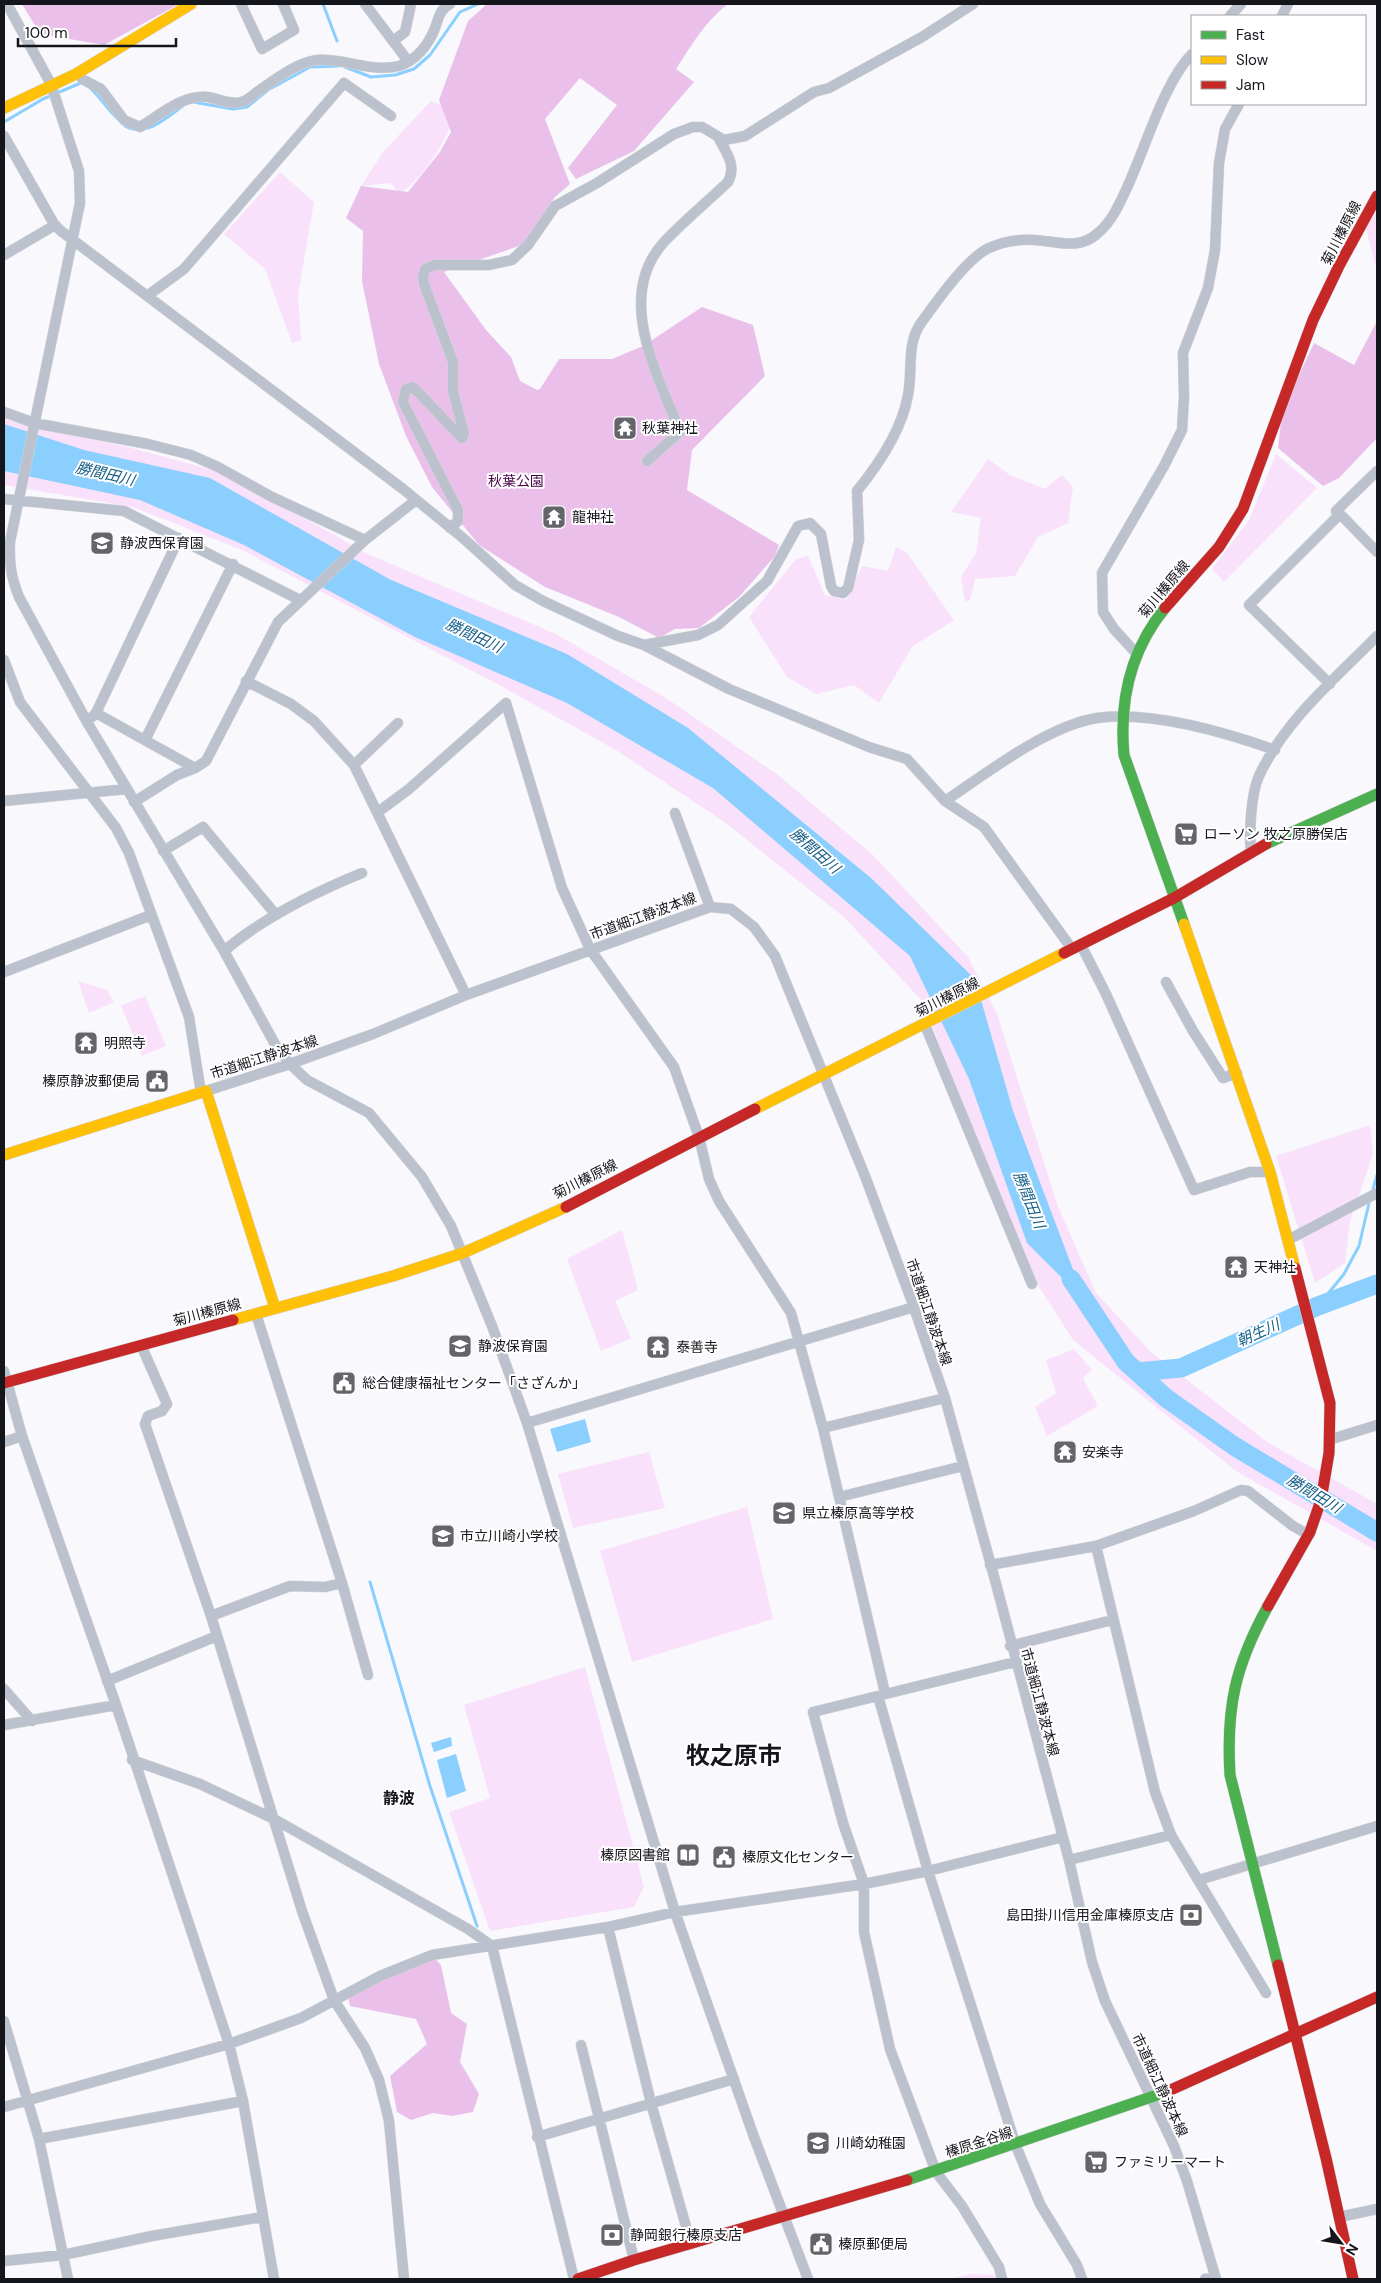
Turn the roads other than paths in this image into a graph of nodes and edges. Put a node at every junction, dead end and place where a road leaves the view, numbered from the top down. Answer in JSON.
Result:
{"nodes":[{"id":1,"x":8,"y":4,"type":"edge"},
{"id":2,"x":191,"y":4,"type":"edge"},
{"id":3,"x":241,"y":4,"type":"edge"},
{"id":4,"x":283,"y":4,"type":"edge"},
{"id":5,"x":365,"y":4,"type":"edge"},
{"id":6,"x":411,"y":4,"type":"edge"},
{"id":7,"x":450,"y":4,"type":"edge"},
{"id":8,"x":973,"y":4,"type":"edge"},
{"id":9,"x":1241,"y":4,"type":"edge"},
{"id":10,"x":1231,"y":15,"type":"edge"},
{"id":11,"x":393,"y":41,"type":"junction"},
{"id":12,"x":1191,"y":55,"type":"edge"},
{"id":13,"x":408,"y":61,"type":"junction"},
{"id":14,"x":80,"y":72,"type":"junction"},
{"id":15,"x":51,"y":86,"type":"junction"},
{"id":16,"x":1238,"y":105,"type":"edge"},
{"id":17,"x":4,"y":108,"type":"edge"},
{"id":18,"x":391,"y":116,"type":"dead end"},
{"id":19,"x":4,"y":136,"type":"edge"},
{"id":20,"x":718,"y":136,"type":"junction"},
{"id":21,"x":1377,"y":196,"type":"edge"},
{"id":22,"x":56,"y":225,"type":"junction"},
{"id":23,"x":72,"y":239,"type":"junction"},
{"id":24,"x":4,"y":255,"type":"edge"},
{"id":25,"x":147,"y":296,"type":"junction"},
{"id":26,"x":4,"y":412,"type":"edge"},
{"id":27,"x":34,"y":423,"type":"junction"},
{"id":28,"x":647,"y":461,"type":"dead end"},
{"id":29,"x":1377,"y":471,"type":"edge"},
{"id":30,"x":4,"y":499,"type":"edge"},
{"id":31,"x":416,"y":500,"type":"junction"},
{"id":32,"x":19,"y":501,"type":"junction"},
{"id":33,"x":1340,"y":514,"type":"junction"},
{"id":34,"x":450,"y":528,"type":"junction"},
{"id":35,"x":179,"y":538,"type":"junction"},
{"id":36,"x":366,"y":540,"type":"junction"},
{"id":37,"x":7,"y":542,"type":"edge"},
{"id":38,"x":1375,"y":546,"type":"edge"},
{"id":39,"x":233,"y":564,"type":"junction"},
{"id":40,"x":6,"y":566,"type":"edge"},
{"id":41,"x":302,"y":597,"type":"junction"},
{"id":42,"x":1377,"y":636,"type":"edge"},
{"id":43,"x":644,"y":645,"type":"junction"},
{"id":44,"x":1136,"y":653,"type":"junction"},
{"id":45,"x":4,"y":660,"type":"edge"},
{"id":46,"x":246,"y":682,"type":"junction"},
{"id":47,"x":1330,"y":684,"type":"junction"},
{"id":48,"x":96,"y":713,"type":"junction"},
{"id":49,"x":1120,"y":718,"type":"junction"},
{"id":50,"x":88,"y":722,"type":"junction"},
{"id":51,"x":398,"y":723,"type":"dead end"},
{"id":52,"x":145,"y":740,"type":"junction"},
{"id":53,"x":1275,"y":750,"type":"junction"},
{"id":54,"x":354,"y":765,"type":"junction"},
{"id":55,"x":196,"y":768,"type":"junction"},
{"id":56,"x":127,"y":789,"type":"junction"},
{"id":57,"x":88,"y":793,"type":"junction"},
{"id":58,"x":1377,"y":794,"type":"edge"},
{"id":59,"x":945,"y":801,"type":"junction"},
{"id":60,"x":4,"y":802,"type":"edge"},
{"id":61,"x":134,"y":802,"type":"junction"},
{"id":62,"x":378,"y":812,"type":"junction"},
{"id":63,"x":675,"y":813,"type":"dead end"},
{"id":64,"x":163,"y":851,"type":"junction"},
{"id":65,"x":1251,"y":851,"type":"junction"},
{"id":66,"x":362,"y":873,"type":"dead end"},
{"id":67,"x":1174,"y":898,"type":"junction"},
{"id":68,"x":710,"y":907,"type":"junction"},
{"id":69,"x":151,"y":914,"type":"junction"},
{"id":70,"x":276,"y":915,"type":"junction"},
{"id":71,"x":1077,"y":947,"type":"junction"},
{"id":72,"x":590,"y":949,"type":"junction"},
{"id":73,"x":224,"y":951,"type":"junction"},
{"id":74,"x":4,"y":972,"type":"edge"},
{"id":75,"x":1166,"y":982,"type":"dead end"},
{"id":76,"x":466,"y":995,"type":"junction"},
{"id":77,"x":925,"y":1025,"type":"junction"},
{"id":78,"x":290,"y":1064,"type":"junction"},
{"id":79,"x":1237,"y":1073,"type":"junction"},
{"id":80,"x":824,"y":1074,"type":"junction"},
{"id":81,"x":204,"y":1092,"type":"junction"},
{"id":82,"x":699,"y":1137,"type":"junction"},
{"id":83,"x":4,"y":1155,"type":"edge"},
{"id":84,"x":1270,"y":1172,"type":"junction"},
{"id":85,"x":1377,"y":1193,"type":"edge"},
{"id":86,"x":1288,"y":1240,"type":"junction"},
{"id":87,"x":463,"y":1253,"type":"junction"},
{"id":88,"x":1032,"y":1284,"type":"dead end"},
{"id":89,"x":914,"y":1307,"type":"junction"},
{"id":90,"x":276,"y":1308,"type":"junction"},
{"id":91,"x":256,"y":1314,"type":"junction"},
{"id":92,"x":800,"y":1340,"type":"junction"},
{"id":93,"x":141,"y":1345,"type":"junction"},
{"id":94,"x":5,"y":1378,"type":"edge"},
{"id":95,"x":945,"y":1398,"type":"junction"},
{"id":96,"x":528,"y":1423,"type":"junction"},
{"id":97,"x":1377,"y":1425,"type":"edge"},
{"id":98,"x":823,"y":1428,"type":"junction"},
{"id":99,"x":22,"y":1436,"type":"junction"},
{"id":100,"x":4,"y":1442,"type":"edge"},
{"id":101,"x":1331,"y":1444,"type":"junction"},
{"id":102,"x":963,"y":1466,"type":"junction"},
{"id":103,"x":838,"y":1497,"type":"junction"},
{"id":104,"x":1311,"y":1530,"type":"junction"},
{"id":105,"x":1096,"y":1546,"type":"junction"},
{"id":106,"x":990,"y":1565,"type":"junction"},
{"id":107,"x":342,"y":1583,"type":"junction"},
{"id":108,"x":211,"y":1616,"type":"junction"},
{"id":109,"x":1112,"y":1620,"type":"junction"},
{"id":110,"x":217,"y":1636,"type":"junction"},
{"id":111,"x":1010,"y":1646,"type":"junction"},
{"id":112,"x":1015,"y":1662,"type":"junction"},
{"id":113,"x":368,"y":1675,"type":"dead end"},
{"id":114,"x":107,"y":1681,"type":"junction"},
{"id":115,"x":4,"y":1689,"type":"edge"},
{"id":116,"x":882,"y":1694,"type":"junction"},
{"id":117,"x":116,"y":1705,"type":"junction"},
{"id":118,"x":32,"y":1722,"type":"junction"},
{"id":119,"x":4,"y":1725,"type":"edge"},
{"id":120,"x":132,"y":1760,"type":"junction"},
{"id":121,"x":274,"y":1820,"type":"junction"},
{"id":122,"x":1377,"y":1826,"type":"edge"},
{"id":123,"x":1171,"y":1835,"type":"junction"},
{"id":124,"x":1063,"y":1838,"type":"junction"},
{"id":125,"x":1069,"y":1860,"type":"junction"},
{"id":126,"x":1252,"y":1865,"type":"junction"},
{"id":127,"x":928,"y":1871,"type":"junction"},
{"id":128,"x":1198,"y":1880,"type":"junction"},
{"id":129,"x":864,"y":1884,"type":"junction"},
{"id":130,"x":675,"y":1912,"type":"junction"},
{"id":131,"x":608,"y":1927,"type":"junction"},
{"id":132,"x":492,"y":1946,"type":"junction"},
{"id":133,"x":1266,"y":1993,"type":"dead end"},
{"id":134,"x":1377,"y":1997,"type":"edge"},
{"id":135,"x":334,"y":2000,"type":"junction"},
{"id":136,"x":4,"y":2021,"type":"edge"},
{"id":137,"x":1296,"y":2036,"type":"junction"},
{"id":138,"x":229,"y":2044,"type":"junction"},
{"id":139,"x":581,"y":2045,"type":"dead end"},
{"id":140,"x":734,"y":2079,"type":"junction"},
{"id":141,"x":1151,"y":2099,"type":"junction"},
{"id":142,"x":28,"y":2101,"type":"junction"},
{"id":143,"x":243,"y":2102,"type":"junction"},
{"id":144,"x":651,"y":2103,"type":"junction"},
{"id":145,"x":4,"y":2107,"type":"edge"},
{"id":146,"x":600,"y":2118,"type":"junction"},
{"id":147,"x":537,"y":2136,"type":"junction"},
{"id":148,"x":39,"y":2139,"type":"junction"},
{"id":149,"x":1016,"y":2146,"type":"junction"},
{"id":150,"x":936,"y":2172,"type":"junction"},
{"id":151,"x":1377,"y":2209,"type":"edge"},
{"id":152,"x":262,"y":2217,"type":"junction"},
{"id":153,"x":784,"y":2217,"type":"junction"},
{"id":154,"x":1339,"y":2217,"type":"junction"},
{"id":155,"x":691,"y":2244,"type":"junction"},
{"id":156,"x":63,"y":2255,"type":"junction"},
{"id":157,"x":634,"y":2260,"type":"junction"},
{"id":158,"x":4,"y":2262,"type":"edge"},
{"id":159,"x":1212,"y":2278,"type":"edge"},
{"id":160,"x":68,"y":2279,"type":"edge"},
{"id":161,"x":274,"y":2279,"type":"edge"},
{"id":162,"x":404,"y":2279,"type":"edge"},
{"id":163,"x":576,"y":2279,"type":"edge"},
{"id":164,"x":808,"y":2279,"type":"edge"},
{"id":165,"x":1002,"y":2279,"type":"edge"},
{"id":166,"x":1082,"y":2279,"type":"edge"},
{"id":167,"x":1353,"y":2279,"type":"edge"}],
"edges":[{"from":1,"to":15,"type":"street"},
{"from":2,"to":14,"type":"main road"},
{"from":3,"to":4,"type":"street"},
{"from":5,"to":11,"type":"street"},
{"from":6,"to":11,"type":"street"},
{"from":7,"to":13,"type":"street"},
{"from":8,"to":20,"type":"street"},
{"from":9,"to":10,"type":"street"},
{"from":11,"to":13,"type":"street"},
{"from":12,"to":43,"type":"street"},
{"from":13,"to":14,"type":"street"},
{"from":14,"to":15,"type":"main road"},
{"from":15,"to":17,"type":"main road"},
{"from":15,"to":23,"type":"street"},
{"from":16,"to":44,"type":"street"},
{"from":18,"to":25,"type":"street"},
{"from":19,"to":22,"type":"street"},
{"from":20,"to":28,"type":"street"},
{"from":20,"to":34,"type":"street"},
{"from":21,"to":44,"type":"main road","name":"菊川榛原線"},
{"from":22,"to":23,"type":"street"},
{"from":22,"to":24,"type":"street"},
{"from":23,"to":25,"type":"street"},
{"from":23,"to":27,"type":"street"},
{"from":25,"to":31,"type":"street"},
{"from":26,"to":27,"type":"street"},
{"from":27,"to":32,"type":"street"},
{"from":27,"to":36,"type":"street"},
{"from":29,"to":33,"type":"street"},
{"from":30,"to":32,"type":"street"},
{"from":31,"to":34,"type":"street"},
{"from":31,"to":36,"type":"street"},
{"from":32,"to":35,"type":"street"},
{"from":32,"to":37,"type":"street"},
{"from":33,"to":38,"type":"street"},
{"from":33,"to":47,"type":"street"},
{"from":34,"to":43,"type":"street"},
{"from":35,"to":39,"type":"street"},
{"from":35,"to":48,"type":"street"},
{"from":36,"to":41,"type":"street"},
{"from":37,"to":40,"type":"street"},
{"from":39,"to":41,"type":"street"},
{"from":39,"to":52,"type":"street"},
{"from":40,"to":50,"type":"street"},
{"from":41,"to":46,"type":"street"},
{"from":42,"to":47,"type":"street"},
{"from":43,"to":59,"type":"street"},
{"from":44,"to":49,"type":"main road","name":"菊川榛原線"},
{"from":45,"to":57,"type":"street"},
{"from":46,"to":54,"type":"street"},
{"from":46,"to":55,"type":"street"},
{"from":47,"to":53,"type":"street"},
{"from":48,"to":50,"type":"street"},
{"from":48,"to":52,"type":"street"},
{"from":49,"to":53,"type":"street"},
{"from":49,"to":59,"type":"street"},
{"from":49,"to":67,"type":"main road","name":"菊川榛原線"},
{"from":50,"to":56,"type":"street"},
{"from":51,"to":54,"type":"street"},
{"from":52,"to":55,"type":"street"},
{"from":53,"to":65,"type":"street"},
{"from":54,"to":62,"type":"street"},
{"from":55,"to":61,"type":"street"},
{"from":56,"to":57,"type":"street"},
{"from":56,"to":61,"type":"street"},
{"from":57,"to":60,"type":"street"},
{"from":57,"to":69,"type":"street"},
{"from":58,"to":65,"type":"main road"},
{"from":59,"to":71,"type":"street"},
{"from":61,"to":64,"type":"street"},
{"from":62,"to":72,"type":"street"},
{"from":62,"to":76,"type":"street"},
{"from":63,"to":68,"type":"street"},
{"from":64,"to":70,"type":"street"},
{"from":64,"to":73,"type":"street"},
{"from":65,"to":67,"type":"main road"},
{"from":66,"to":70,"type":"street"},
{"from":67,"to":71,"type":"main road","name":"菊川榛原線"},
{"from":67,"to":79,"type":"main road"},
{"from":68,"to":72,"type":"street","name":"市道細江静波本線"},
{"from":68,"to":80,"type":"street","name":"市道細江静波本線"},
{"from":69,"to":74,"type":"street"},
{"from":69,"to":81,"type":"street"},
{"from":70,"to":73,"type":"street"},
{"from":71,"to":77,"type":"main road","name":"菊川榛原線"},
{"from":71,"to":84,"type":"street"},
{"from":72,"to":76,"type":"street","name":"市道細江静波本線"},
{"from":72,"to":82,"type":"street"},
{"from":73,"to":78,"type":"street"},
{"from":75,"to":79,"type":"street"},
{"from":76,"to":78,"type":"street","name":"市道細江静波本線"},
{"from":77,"to":80,"type":"main road","name":"菊川榛原線"},
{"from":77,"to":88,"type":"street"},
{"from":78,"to":81,"type":"street","name":"市道細江静波本線"},
{"from":78,"to":87,"type":"street"},
{"from":79,"to":84,"type":"main road"},
{"from":80,"to":82,"type":"main road","name":"菊川榛原線"},
{"from":80,"to":89,"type":"street","name":"市道細江静波本線"},
{"from":81,"to":83,"type":"main road"},
{"from":81,"to":90,"type":"main road"},
{"from":82,"to":87,"type":"main road","name":"菊川榛原線"},
{"from":82,"to":92,"type":"street"},
{"from":84,"to":86,"type":"main road"},
{"from":85,"to":86,"type":"street"},
{"from":86,"to":101,"type":"main road"},
{"from":87,"to":90,"type":"main road","name":"菊川榛原線"},
{"from":87,"to":96,"type":"street"},
{"from":89,"to":92,"type":"street"},
{"from":89,"to":95,"type":"street","name":"市道細江静波本線"},
{"from":90,"to":91,"type":"main road","name":"菊川榛原線"},
{"from":91,"to":93,"type":"main road","name":"菊川榛原線"},
{"from":91,"to":107,"type":"street"},
{"from":92,"to":96,"type":"street"},
{"from":92,"to":98,"type":"street"},
{"from":93,"to":94,"type":"main road","name":"菊川榛原線"},
{"from":93,"to":108,"type":"street"},
{"from":94,"to":99,"type":"street"},
{"from":95,"to":98,"type":"street"},
{"from":95,"to":102,"type":"street","name":"市道細江静波本線"},
{"from":96,"to":130,"type":"street"},
{"from":97,"to":101,"type":"street"},
{"from":98,"to":103,"type":"street"},
{"from":99,"to":100,"type":"street"},
{"from":99,"to":114,"type":"street"},
{"from":101,"to":104,"type":"main road"},
{"from":102,"to":103,"type":"street"},
{"from":102,"to":106,"type":"street","name":"市道細江静波本線"},
{"from":103,"to":116,"type":"street"},
{"from":104,"to":105,"type":"street"},
{"from":104,"to":126,"type":"main road"},
{"from":105,"to":106,"type":"street"},
{"from":105,"to":109,"type":"street"},
{"from":106,"to":111,"type":"street","name":"市道細江静波本線"},
{"from":107,"to":108,"type":"street"},
{"from":107,"to":113,"type":"street"},
{"from":108,"to":110,"type":"street"},
{"from":109,"to":111,"type":"street"},
{"from":109,"to":123,"type":"street"},
{"from":110,"to":114,"type":"street"},
{"from":110,"to":121,"type":"street"},
{"from":111,"to":112,"type":"street","name":"市道細江静波本線"},
{"from":112,"to":116,"type":"street"},
{"from":112,"to":124,"type":"street","name":"市道細江静波本線"},
{"from":114,"to":117,"type":"street"},
{"from":115,"to":118,"type":"street"},
{"from":116,"to":127,"type":"street"},
{"from":116,"to":129,"type":"street"},
{"from":117,"to":118,"type":"street"},
{"from":117,"to":120,"type":"street"},
{"from":118,"to":119,"type":"street"},
{"from":120,"to":121,"type":"street"},
{"from":120,"to":138,"type":"street"},
{"from":121,"to":132,"type":"street"},
{"from":121,"to":135,"type":"street"},
{"from":122,"to":126,"type":"street"},
{"from":123,"to":125,"type":"street"},
{"from":123,"to":128,"type":"street"},
{"from":124,"to":125,"type":"street","name":"市道細江静波本線"},
{"from":124,"to":127,"type":"street"},
{"from":125,"to":141,"type":"street","name":"市道細江静波本線"},
{"from":126,"to":128,"type":"street"},
{"from":126,"to":137,"type":"main road"},
{"from":127,"to":129,"type":"street"},
{"from":127,"to":149,"type":"street"},
{"from":128,"to":133,"type":"street"},
{"from":129,"to":130,"type":"street"},
{"from":129,"to":150,"type":"street"},
{"from":130,"to":131,"type":"street"},
{"from":130,"to":140,"type":"street"},
{"from":131,"to":132,"type":"street"},
{"from":131,"to":144,"type":"street"},
{"from":132,"to":135,"type":"street"},
{"from":132,"to":147,"type":"street"},
{"from":134,"to":137,"type":"main road","name":"榛原金谷線"},
{"from":135,"to":138,"type":"street"},
{"from":135,"to":162,"type":"street"},
{"from":136,"to":142,"type":"street"},
{"from":137,"to":141,"type":"main road","name":"榛原金谷線"},
{"from":137,"to":154,"type":"main road"},
{"from":138,"to":142,"type":"street"},
{"from":138,"to":143,"type":"street"},
{"from":139,"to":146,"type":"street"},
{"from":140,"to":144,"type":"street"},
{"from":140,"to":153,"type":"street"},
{"from":141,"to":149,"type":"main road","name":"榛原金谷線"},
{"from":141,"to":159,"type":"street","name":"市道細江静波本線"},
{"from":142,"to":145,"type":"street"},
{"from":142,"to":148,"type":"street"},
{"from":143,"to":148,"type":"street"},
{"from":143,"to":152,"type":"street"},
{"from":144,"to":146,"type":"street"},
{"from":144,"to":155,"type":"street"},
{"from":146,"to":147,"type":"street"},
{"from":146,"to":157,"type":"street"},
{"from":147,"to":163,"type":"street"},
{"from":148,"to":156,"type":"street"},
{"from":149,"to":150,"type":"main road","name":"榛原金谷線"},
{"from":149,"to":166,"type":"street"},
{"from":150,"to":153,"type":"main road","name":"榛原金谷線"},
{"from":150,"to":165,"type":"street"},
{"from":151,"to":154,"type":"street"},
{"from":152,"to":156,"type":"street"},
{"from":152,"to":161,"type":"street"},
{"from":153,"to":155,"type":"main road","name":"榛原金谷線"},
{"from":153,"to":164,"type":"street"},
{"from":154,"to":167,"type":"main road"},
{"from":155,"to":157,"type":"main road","name":"榛原金谷線"},
{"from":156,"to":158,"type":"street"},
{"from":156,"to":160,"type":"street"},
{"from":157,"to":163,"type":"main road","name":"榛原金谷線"}]}
